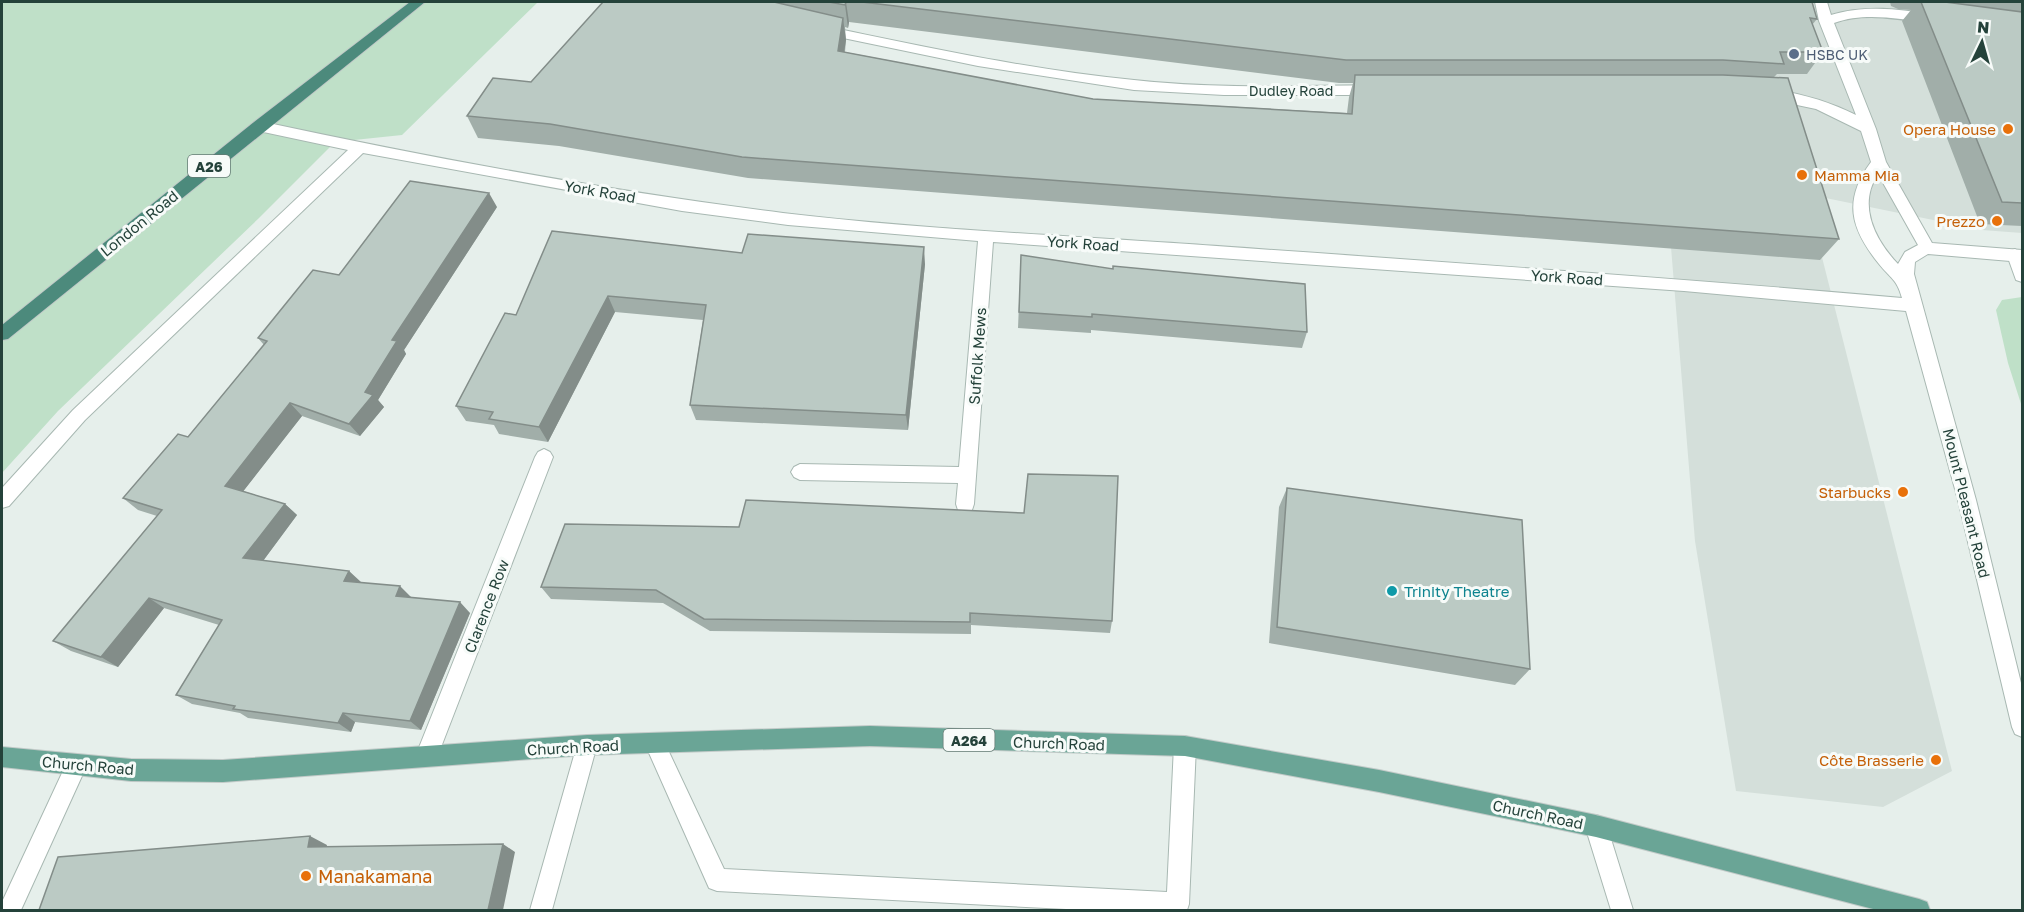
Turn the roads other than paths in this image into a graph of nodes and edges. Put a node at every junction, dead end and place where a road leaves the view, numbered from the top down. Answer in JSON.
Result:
{"nodes":[{"id":1,"x":418,"y":2,"type":"edge"},
{"id":2,"x":1821,"y":2,"type":"edge"},
{"id":3,"x":1826,"y":21,"type":"junction"},
{"id":4,"x":1941,"y":21,"type":"edge"},
{"id":5,"x":813,"y":27,"type":"edge"},
{"id":6,"x":1391,"y":90,"type":"edge"},
{"id":7,"x":1752,"y":93,"type":"edge"},
{"id":8,"x":259,"y":126,"type":"junction"},
{"id":9,"x":1869,"y":129,"type":"junction"},
{"id":10,"x":359,"y":148,"type":"junction"},
{"id":11,"x":1879,"y":162,"type":"junction"},
{"id":12,"x":986,"y":236,"type":"junction"},
{"id":13,"x":1927,"y":248,"type":"junction"},
{"id":14,"x":2018,"y":255,"type":"edge"},
{"id":15,"x":2022,"y":276,"type":"edge"},
{"id":16,"x":1906,"y":281,"type":"junction"},
{"id":17,"x":1914,"y":304,"type":"junction"},
{"id":18,"x":2,"y":334,"type":"edge"},
{"id":19,"x":544,"y":457,"type":"dead end"},
{"id":20,"x":800,"y":472,"type":"dead end"},
{"id":21,"x":967,"y":475,"type":"junction"},
{"id":22,"x":2,"y":500,"type":"edge"},
{"id":23,"x":965,"y":504,"type":"dead end"},
{"id":24,"x":2022,"y":727,"type":"edge"},
{"id":25,"x":655,"y":744,"type":"junction"},
{"id":26,"x":587,"y":745,"type":"junction"},
{"id":27,"x":1185,"y":746,"type":"junction"},
{"id":28,"x":427,"y":755,"type":"junction"},
{"id":29,"x":2,"y":757,"type":"edge"},
{"id":30,"x":76,"y":765,"type":"junction"},
{"id":31,"x":1596,"y":826,"type":"junction"},
{"id":32,"x":10,"y":910,"type":"edge"},
{"id":33,"x":541,"y":910,"type":"edge"},
{"id":34,"x":1622,"y":910,"type":"edge"},
{"id":35,"x":1919,"y":910,"type":"edge"}],
"edges":[{"from":1,"to":8,"type":"highway","name":"London Road","number":"A26"},
{"from":2,"to":3,"type":"street"},
{"from":3,"to":4,"type":"street"},
{"from":3,"to":9,"type":"street"},
{"from":5,"to":6,"type":"street","name":"Dudley Road"},
{"from":7,"to":9,"type":"street"},
{"from":8,"to":10,"type":"street","name":"York Road"},
{"from":8,"to":18,"type":"highway","name":"London Road","number":"A26"},
{"from":9,"to":11,"type":"street"},
{"from":10,"to":12,"type":"street","name":"York Road"},
{"from":10,"to":22,"type":"street"},
{"from":11,"to":13,"type":"street"},
{"from":11,"to":16,"type":"street","name":"Mount Pleasant Road"},
{"from":12,"to":17,"type":"street","name":"York Road"},
{"from":12,"to":21,"type":"street","name":"Suffolk Mews"},
{"from":13,"to":14,"type":"street"},
{"from":13,"to":16,"type":"street"},
{"from":14,"to":15,"type":"street"},
{"from":16,"to":17,"type":"street","name":"Mount Pleasant Road"},
{"from":17,"to":24,"type":"street","name":"Mount Pleasant Road"},
{"from":19,"to":28,"type":"street","name":"Clarence Row"},
{"from":20,"to":21,"type":"street"},
{"from":21,"to":23,"type":"street","name":"Suffolk Mews"},
{"from":25,"to":26,"type":"main road","name":"Church Road","number":"A264"},
{"from":25,"to":27,"type":"main road","name":"Church Road","number":"A264"},
{"from":25,"to":27,"type":"street"},
{"from":26,"to":28,"type":"main road","name":"Church Road","number":"A264"},
{"from":26,"to":33,"type":"street"},
{"from":27,"to":31,"type":"main road","name":"Church Road","number":"A264"},
{"from":28,"to":30,"type":"main road","name":"Church Road","number":"A264"},
{"from":29,"to":30,"type":"main road","name":"Church Road","number":"A264"},
{"from":30,"to":32,"type":"street"},
{"from":31,"to":34,"type":"street"},
{"from":31,"to":35,"type":"main road","name":"Church Road","number":"A264"}]}
